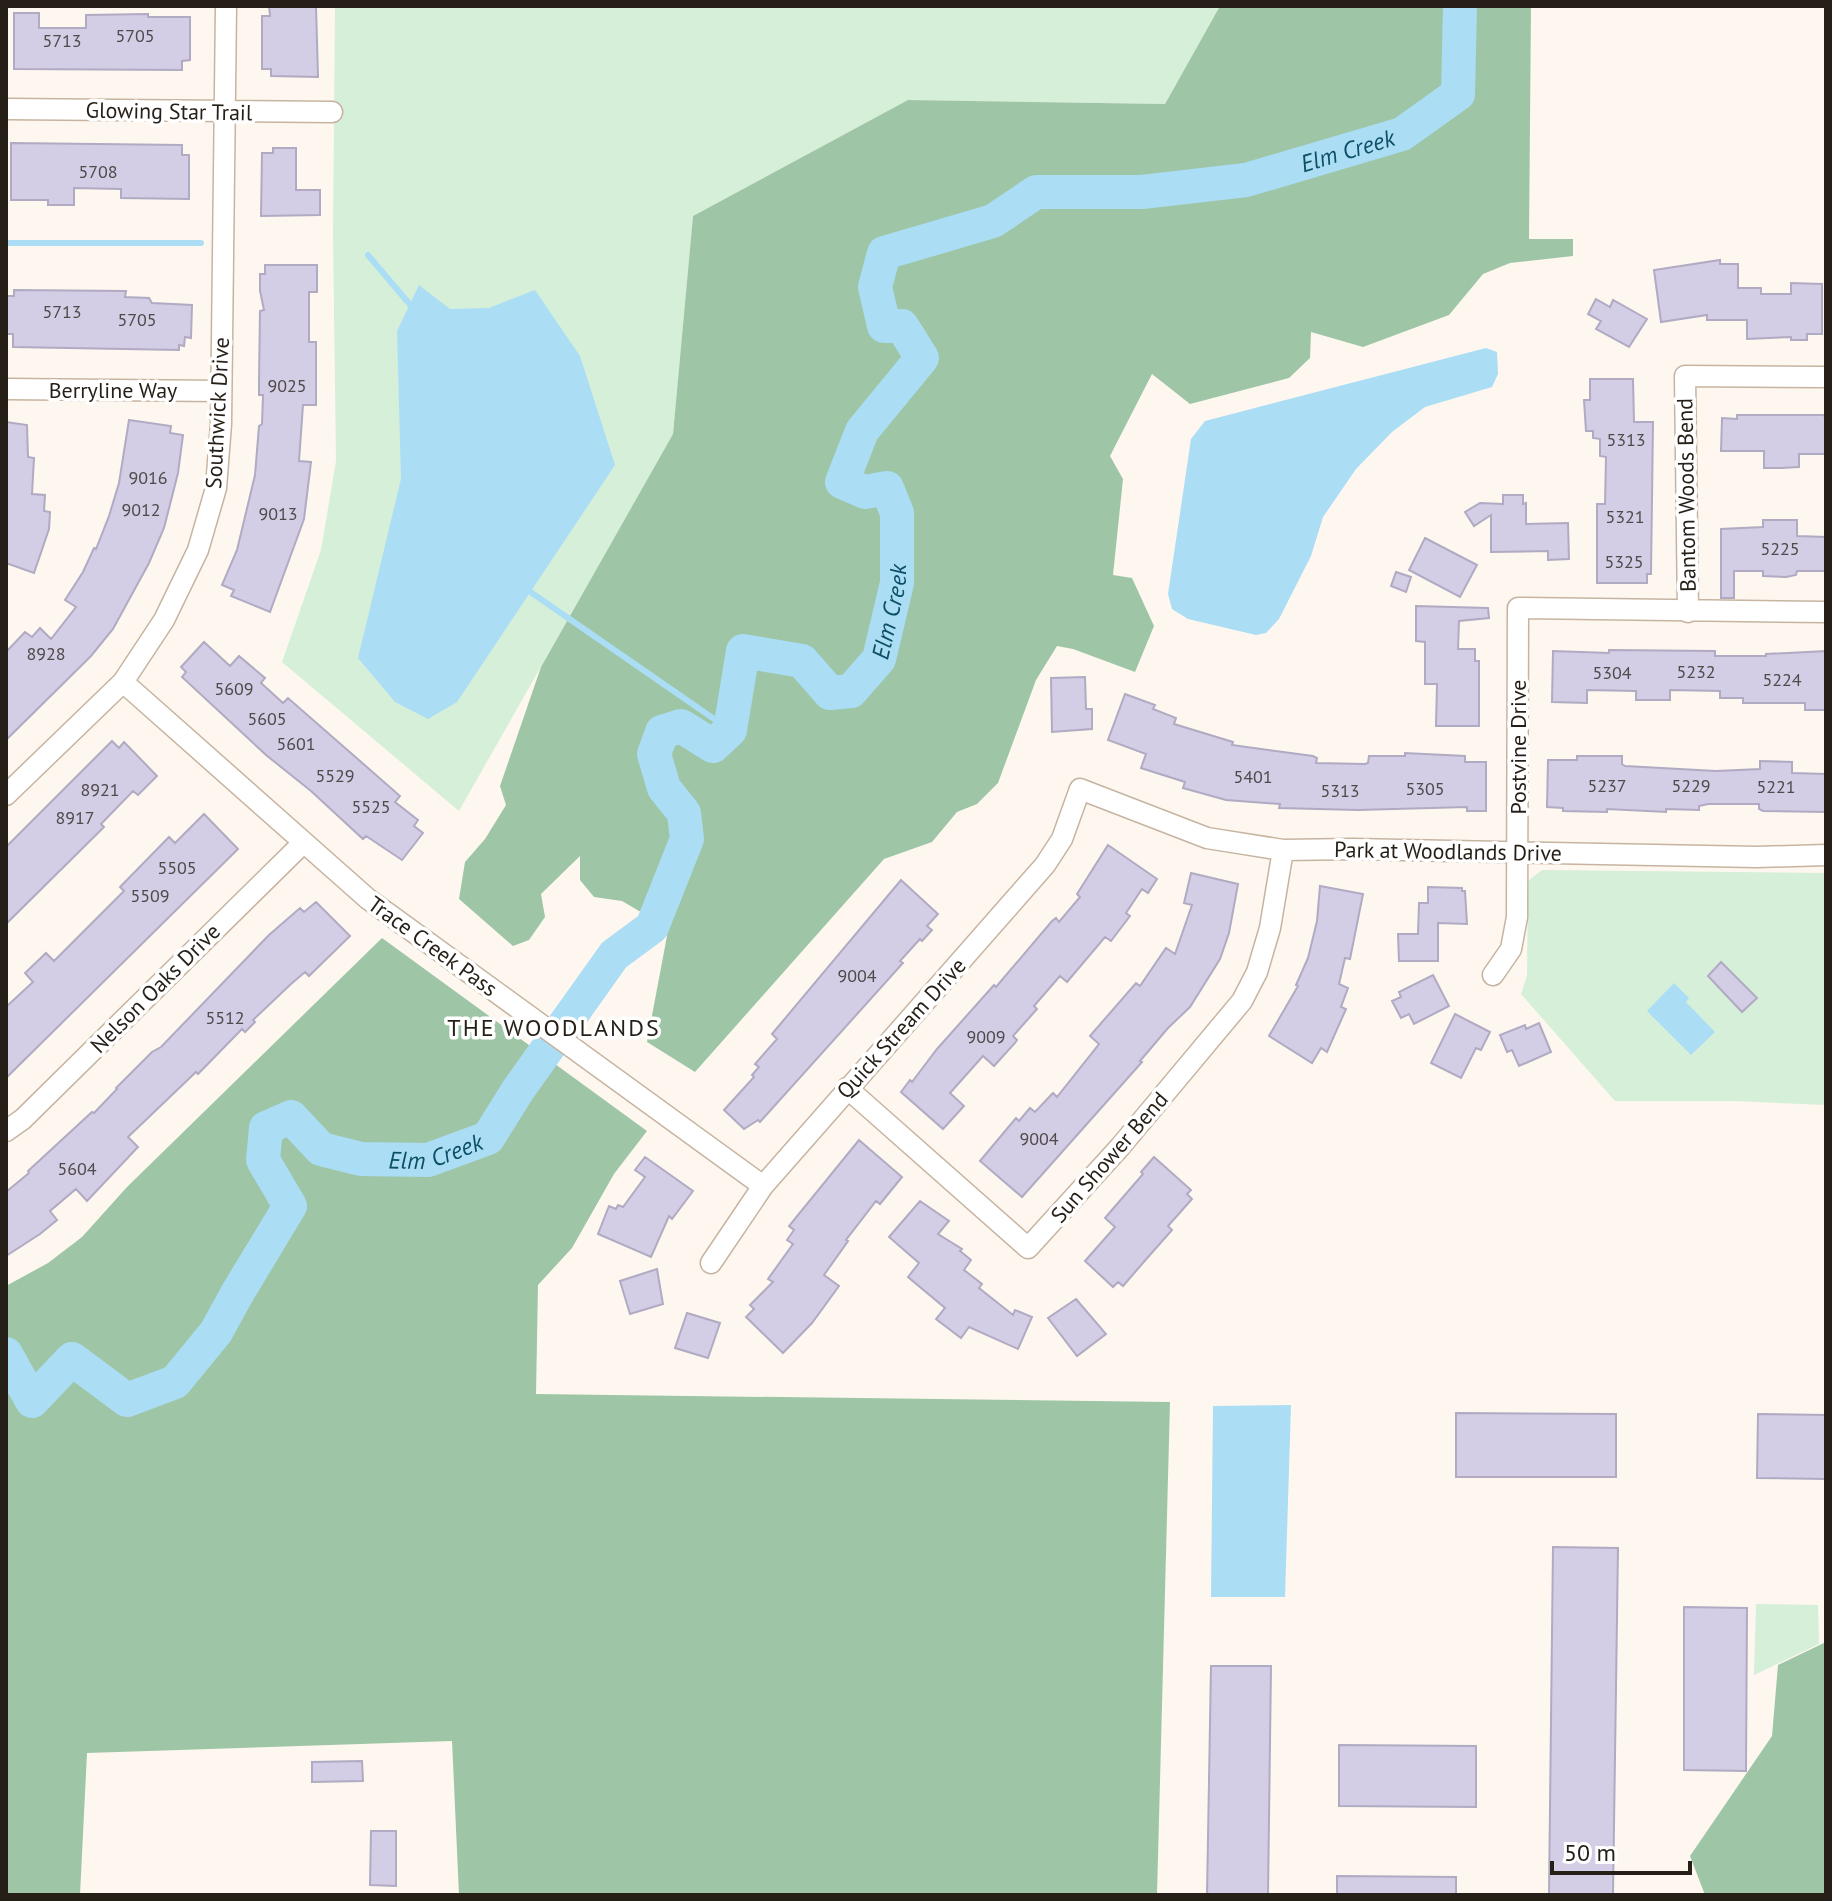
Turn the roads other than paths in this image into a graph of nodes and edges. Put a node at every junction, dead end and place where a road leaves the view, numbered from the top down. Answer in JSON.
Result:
{"nodes":[{"id":1,"x":226,"y":6,"type":"edge"},
{"id":2,"x":6,"y":109,"type":"edge"},
{"id":3,"x":225,"y":111,"type":"junction"},
{"id":4,"x":332,"y":112,"type":"dead end"},
{"id":5,"x":1826,"y":377,"type":"edge"},
{"id":6,"x":6,"y":389,"type":"edge"},
{"id":7,"x":221,"y":391,"type":"junction"},
{"id":8,"x":1688,"y":612,"type":"junction"},
{"id":9,"x":1826,"y":612,"type":"edge"},
{"id":10,"x":123,"y":682,"type":"junction"},
{"id":11,"x":1080,"y":789,"type":"joint"},
{"id":12,"x":6,"y":795,"type":"edge"},
{"id":13,"x":303,"y":843,"type":"junction"},
{"id":14,"x":1283,"y":850,"type":"junction"},
{"id":15,"x":1518,"y":853,"type":"junction"},
{"id":16,"x":1826,"y":855,"type":"edge"},
{"id":17,"x":1493,"y":975,"type":"dead end"},
{"id":18,"x":847,"y":1088,"type":"junction"},
{"id":19,"x":6,"y":1131,"type":"edge"},
{"id":20,"x":763,"y":1186,"type":"junction"},
{"id":21,"x":711,"y":1263,"type":"dead end"}],
"edges":[{"from":1,"to":3,"type":"street","name":"Southwick Drive"},
{"from":2,"to":3,"type":"street","name":"Glowing Star Trail"},
{"from":3,"to":4,"type":"street","name":"Glowing Star Trail"},
{"from":3,"to":7,"type":"street","name":"Southwick Drive"},
{"from":5,"to":8,"type":"street","name":"Bantom Woods Bend"},
{"from":6,"to":7,"type":"street","name":"Berryline Way"},
{"from":7,"to":10,"type":"street","name":"Southwick Drive"},
{"from":8,"to":9,"type":"street"},
{"from":8,"to":15,"type":"street","name":"Postvine Drive"},
{"from":10,"to":12,"type":"street","name":"Southwick Drive"},
{"from":10,"to":13,"type":"street","name":"Trace Creek Pass"},
{"from":11,"to":14,"type":"street","name":"Park at Woodlands Drive"},
{"from":11,"to":18,"type":"street","name":"Quick Stream Drive"},
{"from":13,"to":19,"type":"street","name":"Nelson Oaks Drive"},
{"from":13,"to":20,"type":"street","name":"Trace Creek Pass"},
{"from":14,"to":15,"type":"street","name":"Park at Woodlands Drive"},
{"from":14,"to":18,"type":"street","name":"Sun Shower Bend"},
{"from":15,"to":16,"type":"street","name":"Park at Woodlands Drive"},
{"from":15,"to":17,"type":"street","name":"Postvine Drive"},
{"from":18,"to":20,"type":"street","name":"Quick Stream Drive"},
{"from":20,"to":21,"type":"street","name":"Quick Stream Drive"}]}
